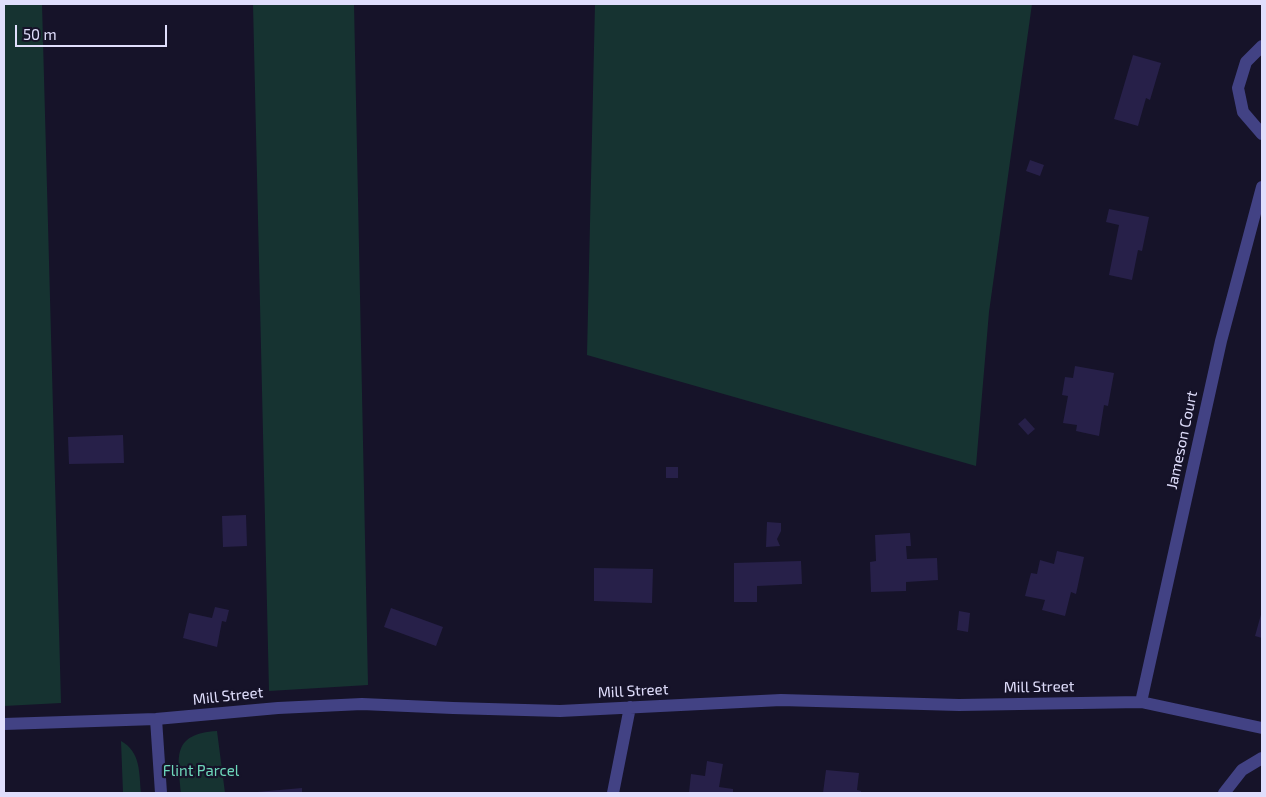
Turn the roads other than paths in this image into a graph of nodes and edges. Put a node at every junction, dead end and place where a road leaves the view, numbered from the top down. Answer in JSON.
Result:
{"nodes":[{"id":1,"x":1262,"y":46,"type":"edge"},
{"id":2,"x":1262,"y":134,"type":"edge"},
{"id":3,"x":1262,"y":187,"type":"edge"},
{"id":4,"x":1142,"y":702,"type":"junction"},
{"id":5,"x":630,"y":707,"type":"junction"},
{"id":6,"x":156,"y":719,"type":"junction"},
{"id":7,"x":4,"y":724,"type":"edge"},
{"id":8,"x":1262,"y":728,"type":"edge"},
{"id":9,"x":1262,"y":758,"type":"edge"},
{"id":10,"x":162,"y":793,"type":"edge"},
{"id":11,"x":613,"y":793,"type":"edge"},
{"id":12,"x":1224,"y":793,"type":"edge"}],
"edges":[{"from":1,"to":2,"type":"street"},
{"from":3,"to":4,"type":"street","name":"Jameson Court"},
{"from":4,"to":5,"type":"street","name":"Mill Street"},
{"from":4,"to":8,"type":"street","name":"Mill Street"},
{"from":5,"to":6,"type":"street","name":"Mill Street"},
{"from":5,"to":11,"type":"street"},
{"from":6,"to":7,"type":"street","name":"Mill Street"},
{"from":6,"to":10,"type":"street"},
{"from":9,"to":12,"type":"street"}]}
